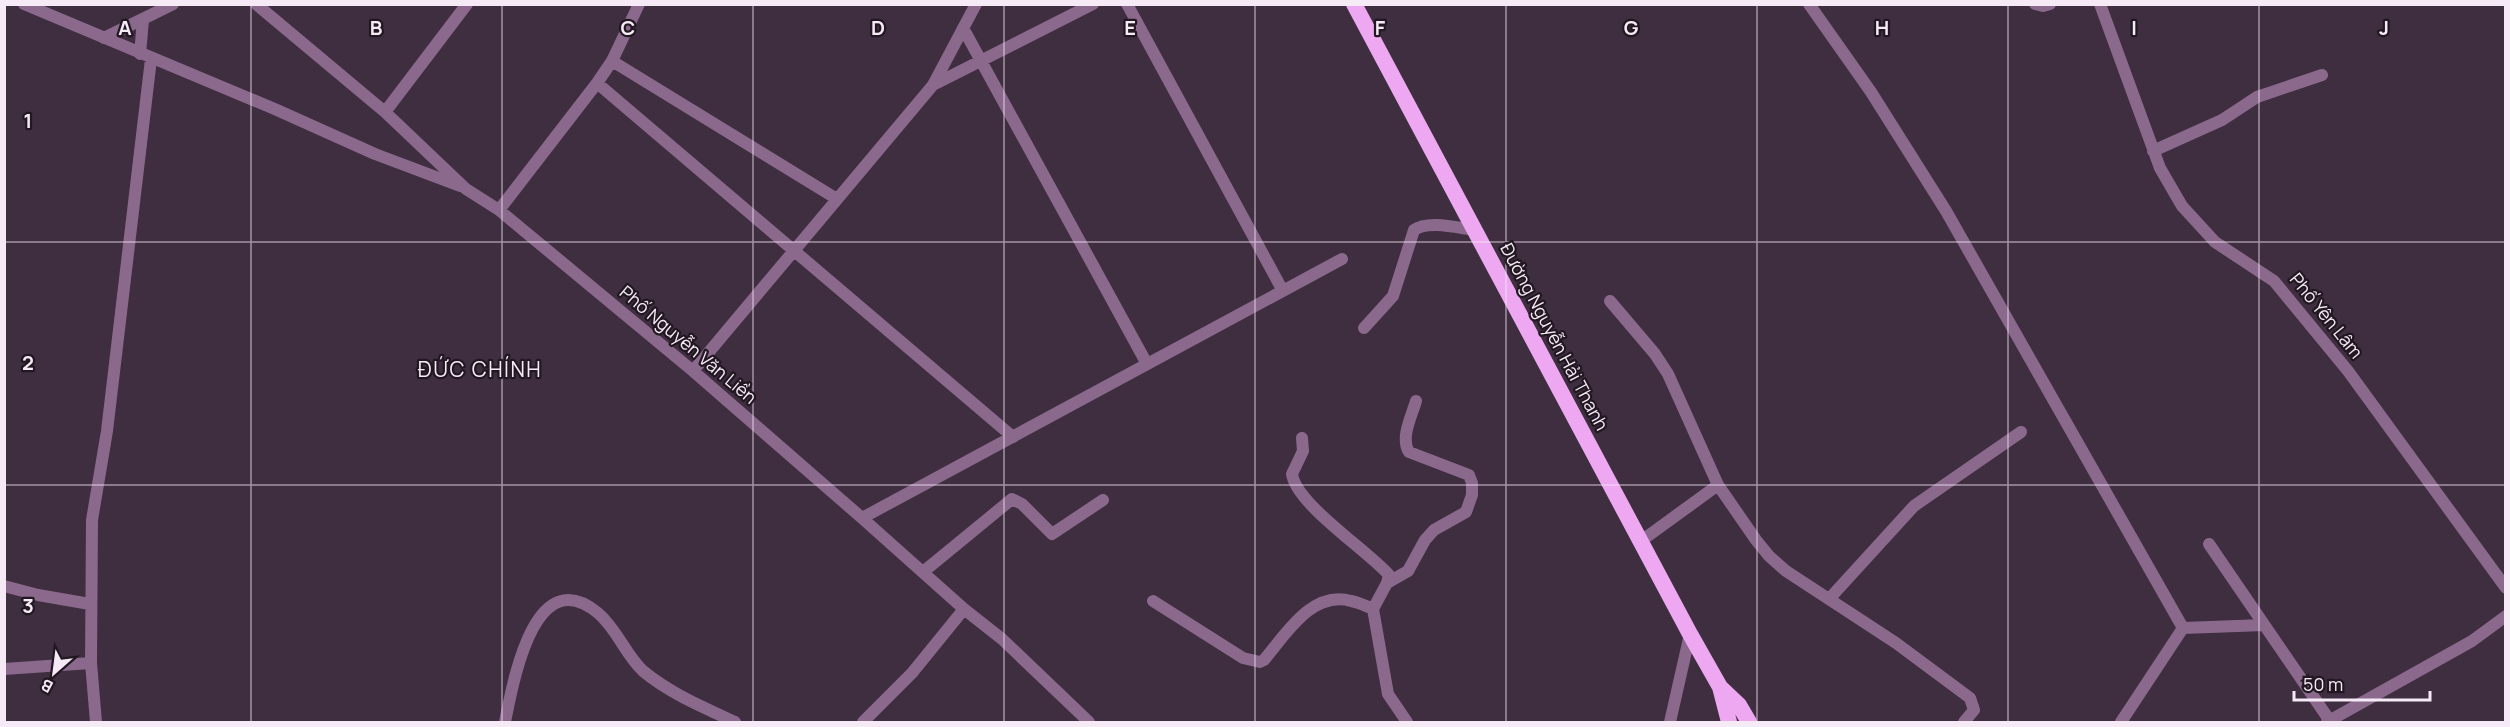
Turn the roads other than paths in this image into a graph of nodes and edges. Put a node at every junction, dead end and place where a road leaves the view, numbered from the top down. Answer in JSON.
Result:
{"nodes":[{"id":1,"x":24,"y":4,"type":"edge"},
{"id":2,"x":173,"y":4,"type":"edge"},
{"id":3,"x":255,"y":4,"type":"edge"},
{"id":4,"x":467,"y":4,"type":"edge"},
{"id":5,"x":639,"y":4,"type":"edge"},
{"id":6,"x":976,"y":4,"type":"edge"},
{"id":7,"x":1093,"y":4,"type":"edge"},
{"id":8,"x":1127,"y":4,"type":"edge"},
{"id":9,"x":1354,"y":4,"type":"edge"},
{"id":10,"x":1809,"y":4,"type":"edge"},
{"id":11,"x":2035,"y":4,"type":"edge"},
{"id":12,"x":2050,"y":4,"type":"edge"},
{"id":13,"x":2100,"y":4,"type":"edge"},
{"id":14,"x":143,"y":20,"type":"junction"},
{"id":15,"x":963,"y":28,"type":"junction"},
{"id":16,"x":104,"y":38,"type":"junction"},
{"id":17,"x":145,"y":56,"type":"junction"},
{"id":18,"x":612,"y":61,"type":"junction"},
{"id":19,"x":981,"y":61,"type":"junction"},
{"id":20,"x":2322,"y":75,"type":"dead end"},
{"id":21,"x":597,"y":83,"type":"junction"},
{"id":22,"x":933,"y":85,"type":"junction"},
{"id":23,"x":386,"y":112,"type":"junction"},
{"id":24,"x":2154,"y":151,"type":"junction"},
{"id":25,"x":466,"y":189,"type":"junction"},
{"id":26,"x":837,"y":200,"type":"junction"},
{"id":27,"x":499,"y":210,"type":"junction"},
{"id":28,"x":1475,"y":230,"type":"junction"},
{"id":29,"x":794,"y":250,"type":"junction"},
{"id":30,"x":1342,"y":260,"type":"dead end"},
{"id":31,"x":1283,"y":291,"type":"junction"},
{"id":32,"x":1610,"y":301,"type":"dead end"},
{"id":33,"x":1364,"y":328,"type":"dead end"},
{"id":34,"x":1148,"y":364,"type":"junction"},
{"id":35,"x":693,"y":371,"type":"junction"},
{"id":36,"x":1416,"y":401,"type":"dead end"},
{"id":37,"x":2020,"y":432,"type":"dead end"},
{"id":38,"x":1013,"y":437,"type":"junction"},
{"id":39,"x":1302,"y":438,"type":"dead end"},
{"id":40,"x":1718,"y":485,"type":"junction"},
{"id":41,"x":1103,"y":501,"type":"dead end"},
{"id":42,"x":862,"y":518,"type":"junction"},
{"id":43,"x":1641,"y":541,"type":"junction"},
{"id":44,"x":2209,"y":544,"type":"dead end"},
{"id":45,"x":923,"y":572,"type":"junction"},
{"id":46,"x":1387,"y":584,"type":"junction"},
{"id":47,"x":4,"y":586,"type":"edge"},
{"id":48,"x":2505,"y":588,"type":"edge"},
{"id":49,"x":1830,"y":598,"type":"junction"},
{"id":50,"x":1153,"y":601,"type":"dead end"},
{"id":51,"x":90,"y":604,"type":"junction"},
{"id":52,"x":964,"y":609,"type":"junction"},
{"id":53,"x":1373,"y":609,"type":"junction"},
{"id":54,"x":2505,"y":616,"type":"edge"},
{"id":55,"x":2264,"y":625,"type":"junction"},
{"id":56,"x":2183,"y":628,"type":"junction"},
{"id":57,"x":1690,"y":634,"type":"junction"},
{"id":58,"x":91,"y":663,"type":"junction"},
{"id":59,"x":4,"y":669,"type":"edge"},
{"id":60,"x":1720,"y":687,"type":"junction"},
{"id":61,"x":2328,"y":722,"type":"edge"},
{"id":62,"x":96,"y":723,"type":"edge"},
{"id":63,"x":505,"y":723,"type":"edge"},
{"id":64,"x":735,"y":723,"type":"edge"},
{"id":65,"x":863,"y":723,"type":"edge"},
{"id":66,"x":1089,"y":723,"type":"edge"},
{"id":67,"x":1407,"y":723,"type":"edge"},
{"id":68,"x":1671,"y":723,"type":"edge"},
{"id":69,"x":1729,"y":723,"type":"edge"},
{"id":70,"x":1749,"y":723,"type":"edge"},
{"id":71,"x":1964,"y":723,"type":"edge"},
{"id":72,"x":2121,"y":723,"type":"edge"}],
"edges":[{"from":1,"to":16,"type":"street"},
{"from":2,"to":14,"type":"street"},
{"from":3,"to":23,"type":"street","name":"Phố Nguyễn Văn Liền"},
{"from":4,"to":23,"type":"street"},
{"from":5,"to":18,"type":"street"},
{"from":6,"to":15,"type":"street"},
{"from":7,"to":19,"type":"street"},
{"from":8,"to":31,"type":"street"},
{"from":9,"to":28,"type":"highway","name":"Đường Nguyễn Hải Thanh"},
{"from":10,"to":56,"type":"street"},
{"from":11,"to":12,"type":"street"},
{"from":13,"to":24,"type":"street","name":"Phố Yên Lâm"},
{"from":14,"to":16,"type":"street"},
{"from":14,"to":17,"type":"street"},
{"from":15,"to":19,"type":"street"},
{"from":15,"to":22,"type":"street"},
{"from":16,"to":17,"type":"street"},
{"from":17,"to":25,"type":"street"},
{"from":17,"to":51,"type":"street"},
{"from":18,"to":21,"type":"street"},
{"from":18,"to":26,"type":"street"},
{"from":19,"to":22,"type":"street"},
{"from":19,"to":34,"type":"street"},
{"from":20,"to":24,"type":"street"},
{"from":21,"to":27,"type":"street"},
{"from":21,"to":29,"type":"street"},
{"from":22,"to":26,"type":"street"},
{"from":23,"to":25,"type":"street","name":"Phố Nguyễn Văn Liền"},
{"from":24,"to":48,"type":"street","name":"Phố Yên Lâm"},
{"from":25,"to":27,"type":"street","name":"Phố Nguyễn Văn Liền"},
{"from":26,"to":29,"type":"street"},
{"from":27,"to":35,"type":"street","name":"Phố Nguyễn Văn Liền"},
{"from":28,"to":33,"type":"street"},
{"from":28,"to":43,"type":"highway","name":"Đường Nguyễn Hải Thanh"},
{"from":29,"to":35,"type":"street"},
{"from":29,"to":38,"type":"street"},
{"from":30,"to":31,"type":"street"},
{"from":31,"to":34,"type":"street"},
{"from":32,"to":40,"type":"street"},
{"from":34,"to":38,"type":"street"},
{"from":35,"to":42,"type":"street","name":"Phố Nguyễn Văn Liền"},
{"from":36,"to":46,"type":"street"},
{"from":37,"to":49,"type":"street"},
{"from":38,"to":42,"type":"street"},
{"from":39,"to":46,"type":"street"},
{"from":40,"to":43,"type":"street"},
{"from":40,"to":49,"type":"street"},
{"from":41,"to":45,"type":"street"},
{"from":42,"to":45,"type":"street","name":"Phố Nguyễn Văn Liền"},
{"from":43,"to":57,"type":"highway","name":"Đường Nguyễn Hải Thanh"},
{"from":44,"to":55,"type":"street"},
{"from":45,"to":52,"type":"street","name":"Phố Nguyễn Văn Liền"},
{"from":46,"to":53,"type":"street"},
{"from":47,"to":51,"type":"street"},
{"from":49,"to":71,"type":"street"},
{"from":50,"to":53,"type":"street"},
{"from":51,"to":58,"type":"street"},
{"from":52,"to":65,"type":"street"},
{"from":52,"to":66,"type":"street","name":"Phố Nguyễn Văn Liền"},
{"from":53,"to":67,"type":"street"},
{"from":54,"to":61,"type":"street"},
{"from":55,"to":56,"type":"street"},
{"from":55,"to":61,"type":"street"},
{"from":56,"to":72,"type":"street"},
{"from":57,"to":60,"type":"highway","name":"Đường Nguyễn Hải Thanh"},
{"from":57,"to":68,"type":"street"},
{"from":58,"to":59,"type":"street"},
{"from":58,"to":62,"type":"street"},
{"from":60,"to":69,"type":"highway","name":"Đường Nguyễn Hải Thanh"},
{"from":60,"to":70,"type":"highway","name":"Đường Nguyễn Hải Thanh"},
{"from":63,"to":64,"type":"street"}]}
